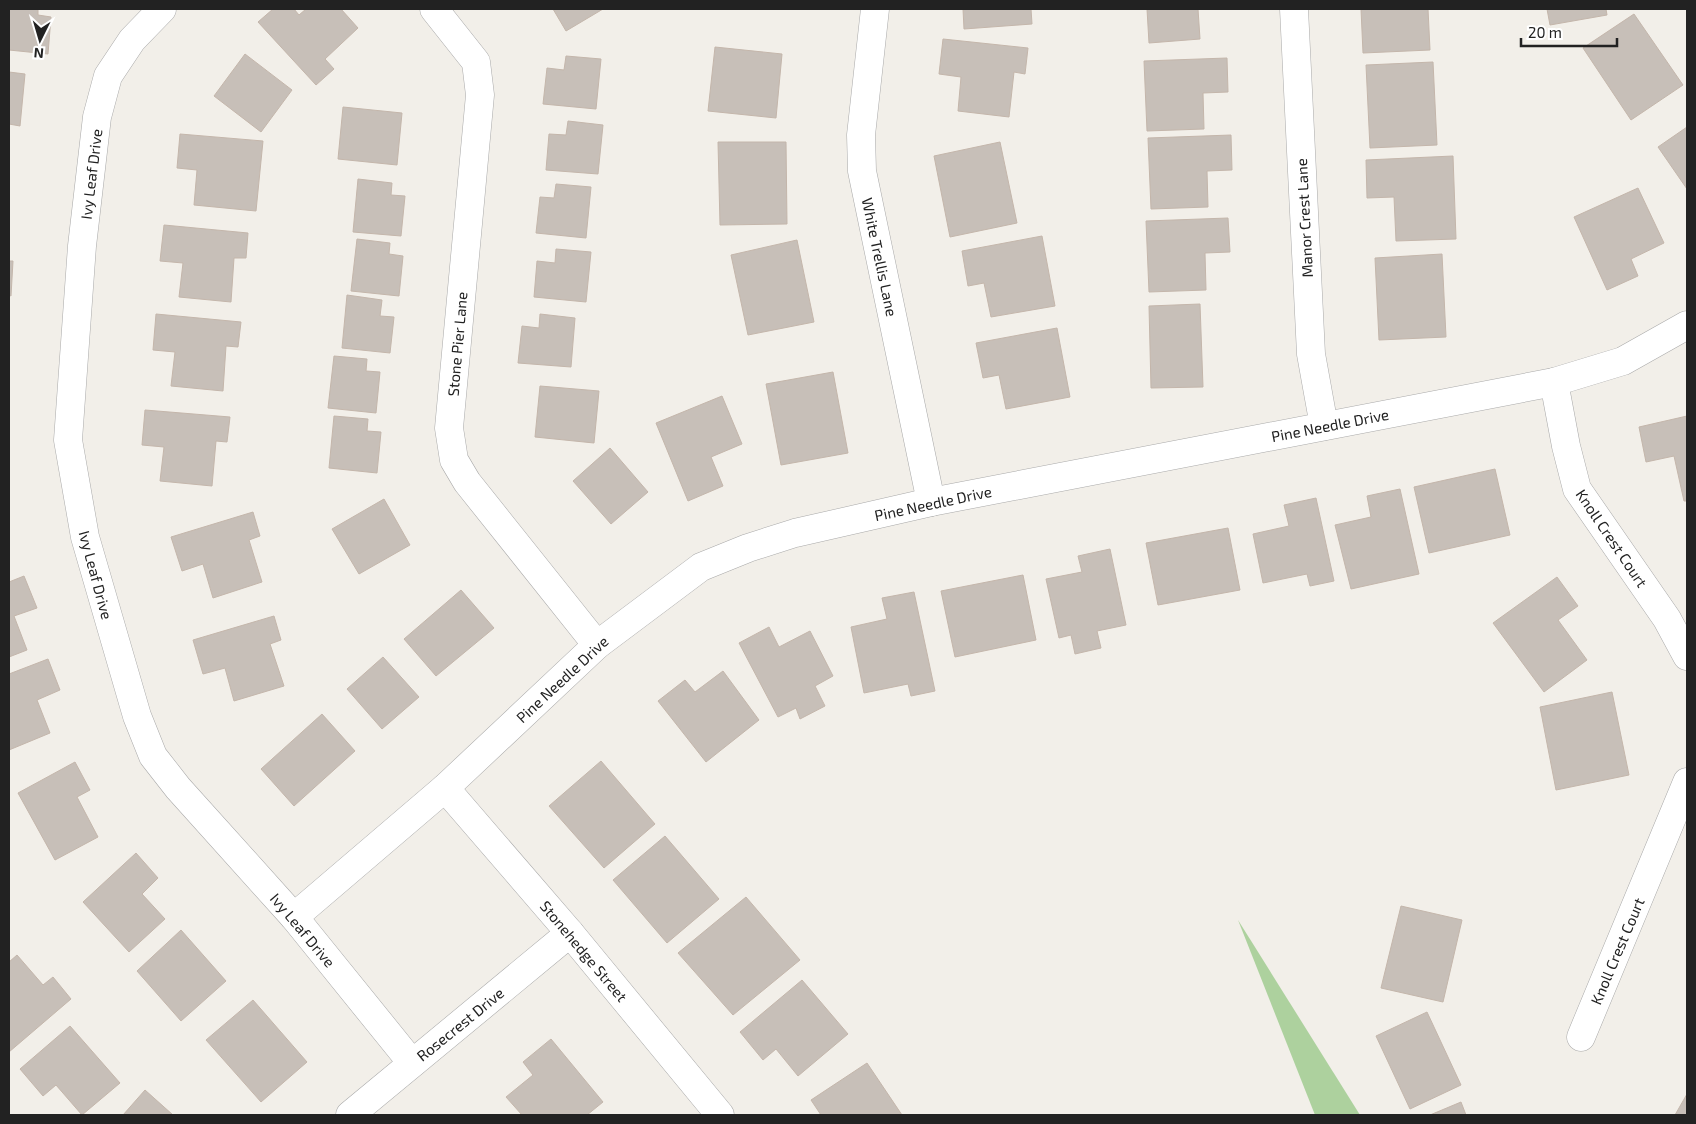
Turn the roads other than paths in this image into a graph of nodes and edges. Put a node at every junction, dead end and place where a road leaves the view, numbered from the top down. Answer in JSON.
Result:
{"nodes":[{"id":1,"x":162,"y":9,"type":"edge"},
{"id":2,"x":434,"y":9,"type":"edge"},
{"id":3,"x":875,"y":9,"type":"edge"},
{"id":4,"x":1294,"y":9,"type":"edge"},
{"id":5,"x":1687,"y":325,"type":"edge"},
{"id":6,"x":1554,"y":382,"type":"junction"},
{"id":7,"x":1324,"y":426,"type":"junction"},
{"id":8,"x":931,"y":502,"type":"junction"},
{"id":9,"x":597,"y":645,"type":"junction"},
{"id":10,"x":1687,"y":656,"type":"edge"},
{"id":11,"x":1687,"y":782,"type":"edge"},
{"id":12,"x":445,"y":788,"type":"junction"},
{"id":13,"x":294,"y":918,"type":"junction"},
{"id":14,"x":570,"y":933,"type":"junction"},
{"id":15,"x":1581,"y":1037,"type":"dead end"},
{"id":16,"x":412,"y":1063,"type":"junction"},
{"id":17,"x":350,"y":1115,"type":"edge"},
{"id":18,"x":720,"y":1115,"type":"edge"}],
"edges":[{"from":1,"to":13,"type":"street","name":"Ivy Leaf Drive"},
{"from":2,"to":9,"type":"street","name":"Stone Pier Lane"},
{"from":3,"to":8,"type":"street","name":"White Trellis Lane"},
{"from":4,"to":7,"type":"street","name":"Manor Crest Lane"},
{"from":5,"to":6,"type":"street","name":"Pine Needle Drive"},
{"from":6,"to":7,"type":"street","name":"Pine Needle Drive"},
{"from":6,"to":10,"type":"street","name":"Knoll Crest Court"},
{"from":7,"to":8,"type":"street","name":"Pine Needle Drive"},
{"from":8,"to":9,"type":"street","name":"Pine Needle Drive"},
{"from":9,"to":12,"type":"street","name":"Pine Needle Drive"},
{"from":11,"to":15,"type":"street","name":"Knoll Crest Court"},
{"from":12,"to":13,"type":"street","name":"Pine Needle Drive"},
{"from":12,"to":14,"type":"street","name":"Stonehedge Street"},
{"from":13,"to":16,"type":"street","name":"Ivy Leaf Drive"},
{"from":14,"to":16,"type":"street","name":"Rosecrest Drive"},
{"from":14,"to":18,"type":"street","name":"Stonehedge Street"},
{"from":16,"to":17,"type":"street","name":"Rosecrest Drive"}]}
